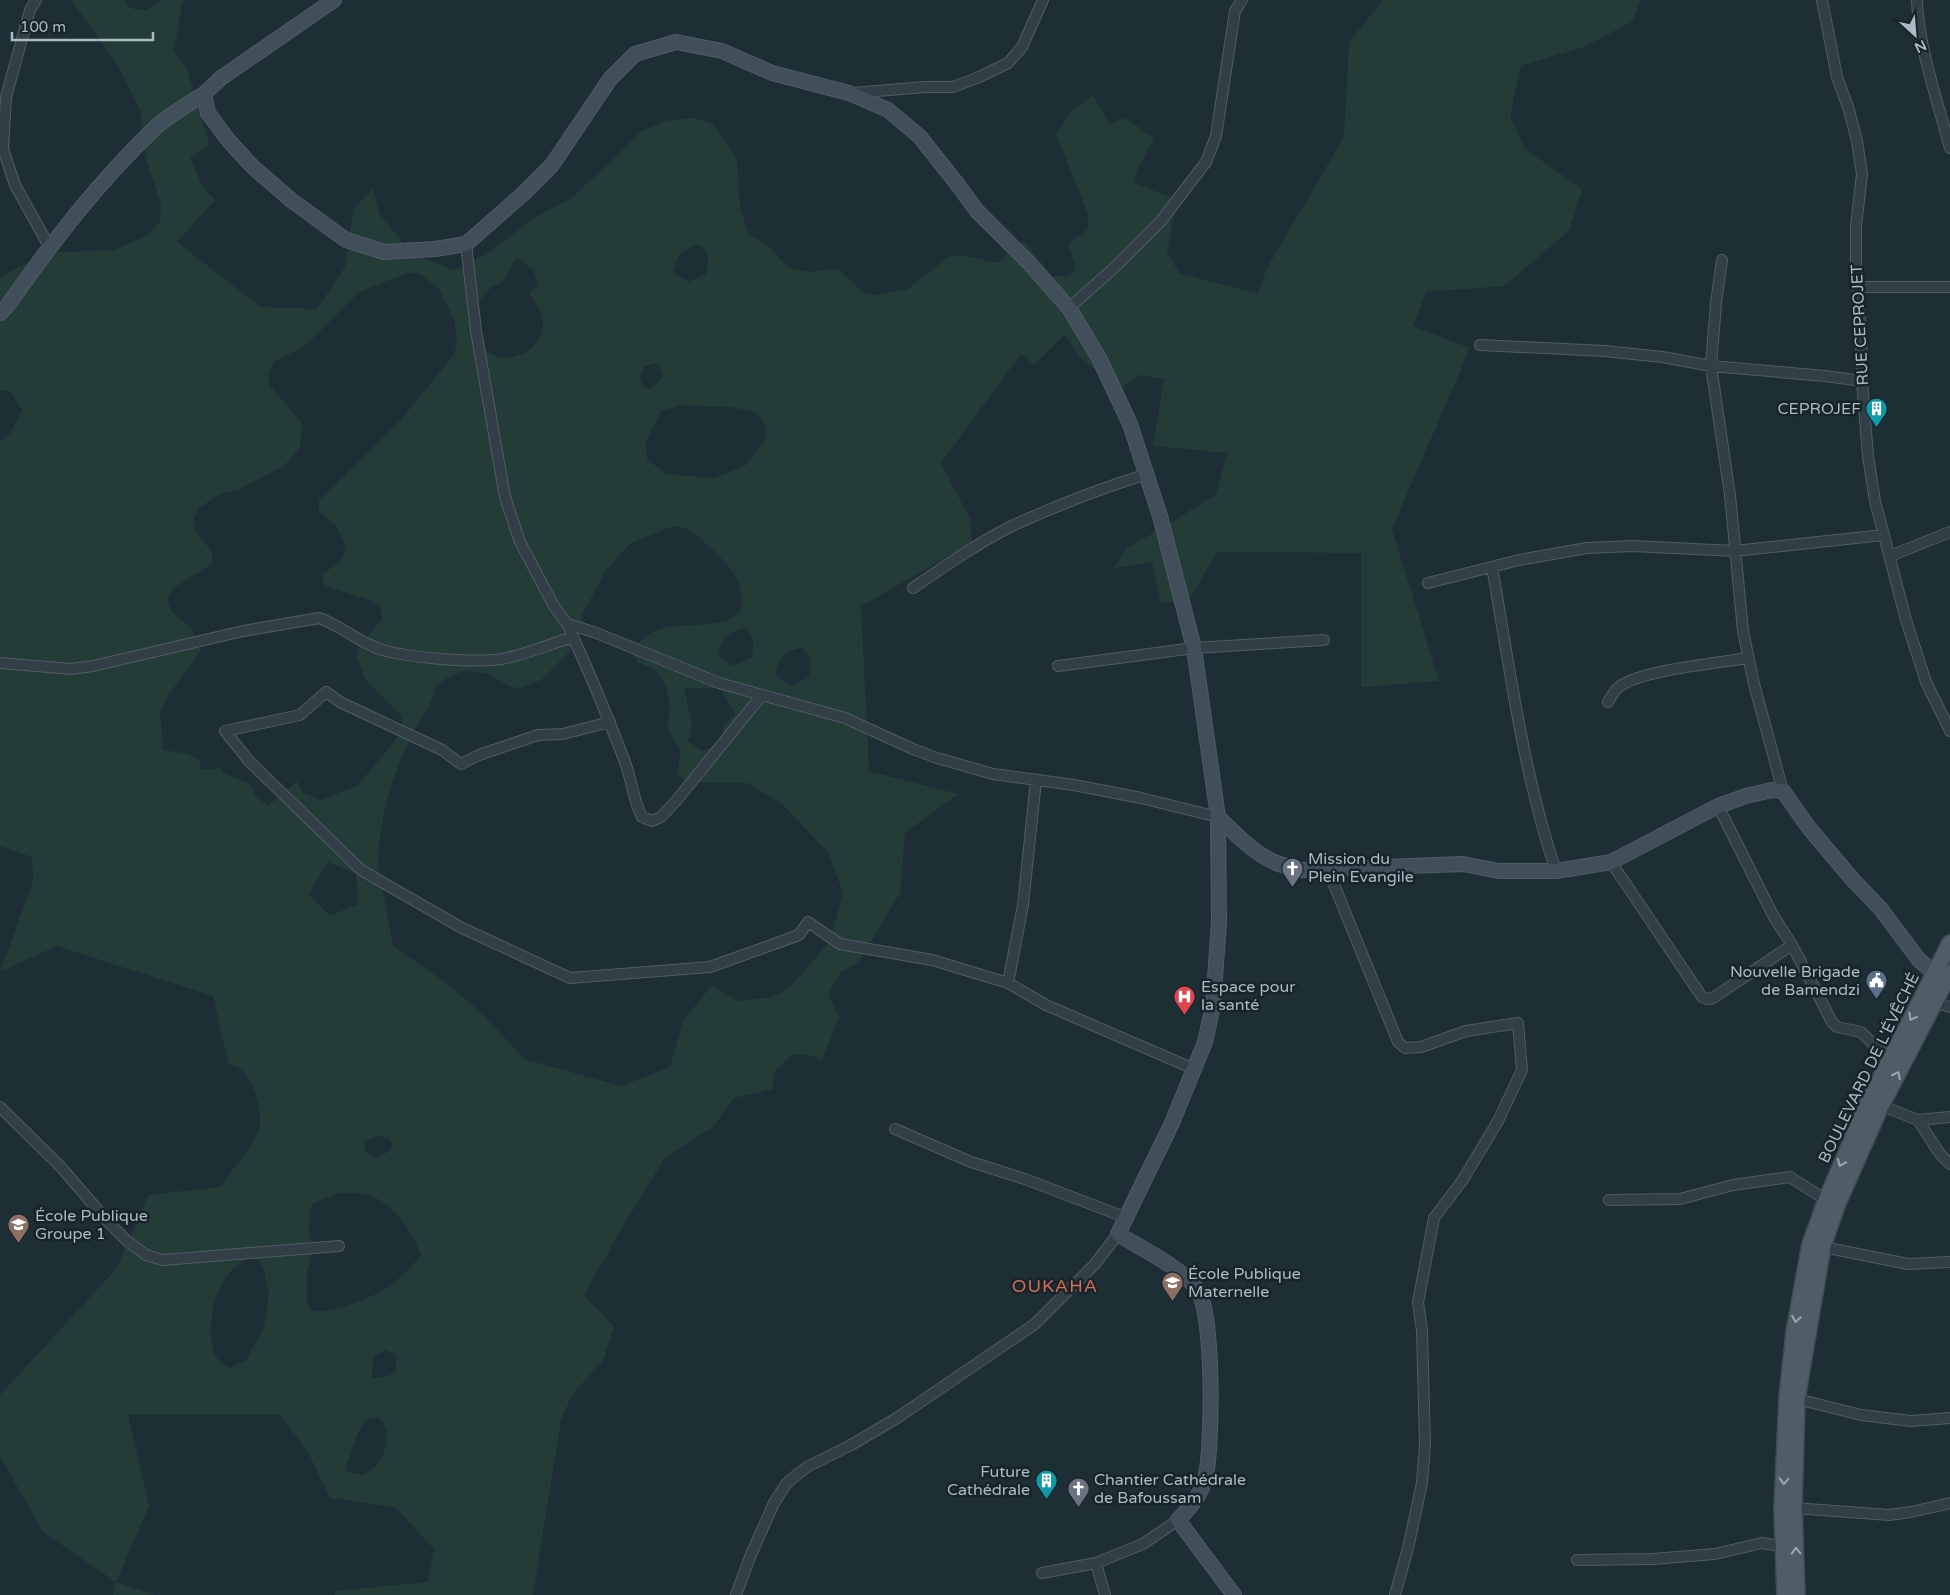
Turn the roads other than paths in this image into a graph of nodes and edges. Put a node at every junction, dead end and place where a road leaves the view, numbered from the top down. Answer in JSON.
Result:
{"nodes":[{"id":1,"x":36,"y":0,"type":"edge"},
{"id":2,"x":334,"y":0,"type":"edge"},
{"id":3,"x":1043,"y":0,"type":"edge"},
{"id":4,"x":1242,"y":0,"type":"edge"},
{"id":5,"x":1822,"y":0,"type":"edge"},
{"id":6,"x":1917,"y":0,"type":"edge"},
{"id":7,"x":850,"y":93,"type":"junction"},
{"id":8,"x":204,"y":94,"type":"junction"},
{"id":9,"x":1950,"y":148,"type":"edge"},
{"id":10,"x":466,"y":244,"type":"junction"},
{"id":11,"x":49,"y":246,"type":"junction"},
{"id":12,"x":1722,"y":260,"type":"dead end"},
{"id":13,"x":1857,"y":287,"type":"junction"},
{"id":14,"x":1950,"y":287,"type":"edge"},
{"id":15,"x":1069,"y":308,"type":"junction"},
{"id":16,"x":0,"y":313,"type":"edge"},
{"id":17,"x":1480,"y":345,"type":"dead end"},
{"id":18,"x":1711,"y":366,"type":"junction"},
{"id":19,"x":1862,"y":381,"type":"junction"},
{"id":20,"x":1147,"y":474,"type":"junction"},
{"id":21,"x":1950,"y":532,"type":"edge"},
{"id":22,"x":1883,"y":536,"type":"junction"},
{"id":23,"x":1735,"y":551,"type":"junction"},
{"id":24,"x":1890,"y":556,"type":"junction"},
{"id":25,"x":1492,"y":567,"type":"junction"},
{"id":26,"x":1428,"y":583,"type":"dead end"},
{"id":27,"x":913,"y":588,"type":"dead end"},
{"id":28,"x":567,"y":624,"type":"junction"},
{"id":29,"x":573,"y":636,"type":"junction"},
{"id":30,"x":1324,"y":640,"type":"dead end"},
{"id":31,"x":1194,"y":648,"type":"junction"},
{"id":32,"x":1748,"y":658,"type":"junction"},
{"id":33,"x":0,"y":663,"type":"edge"},
{"id":34,"x":1058,"y":666,"type":"dead end"},
{"id":35,"x":762,"y":695,"type":"junction"},
{"id":36,"x":1608,"y":702,"type":"dead end"},
{"id":37,"x":610,"y":722,"type":"junction"},
{"id":38,"x":1950,"y":731,"type":"edge"},
{"id":39,"x":1036,"y":780,"type":"junction"},
{"id":40,"x":1783,"y":791,"type":"junction"},
{"id":41,"x":1718,"y":806,"type":"junction"},
{"id":42,"x":1218,"y":817,"type":"junction"},
{"id":43,"x":1611,"y":862,"type":"junction"},
{"id":44,"x":1328,"y":870,"type":"junction"},
{"id":45,"x":1556,"y":871,"type":"junction"},
{"id":46,"x":1950,"y":942,"type":"edge"},
{"id":47,"x":1792,"y":945,"type":"junction"},
{"id":48,"x":1943,"y":976,"type":"edge"},
{"id":49,"x":1008,"y":983,"type":"junction"},
{"id":50,"x":1929,"y":1000,"type":"junction"},
{"id":51,"x":1950,"y":1007,"type":"edge"},
{"id":52,"x":1889,"y":1059,"type":"junction"},
{"id":53,"x":1194,"y":1069,"type":"junction"},
{"id":54,"x":1875,"y":1103,"type":"junction"},
{"id":55,"x":0,"y":1107,"type":"edge"},
{"id":56,"x":1950,"y":1117,"type":"edge"},
{"id":57,"x":1918,"y":1120,"type":"junction"},
{"id":58,"x":895,"y":1129,"type":"dead end"},
{"id":59,"x":1950,"y":1164,"type":"edge"},
{"id":60,"x":1610,"y":1200,"type":"dead end"},
{"id":61,"x":1826,"y":1200,"type":"junction"},
{"id":62,"x":1127,"y":1218,"type":"junction"},
{"id":63,"x":1118,"y":1234,"type":"junction"},
{"id":64,"x":1817,"y":1245,"type":"junction"},
{"id":65,"x":339,"y":1246,"type":"dead end"},
{"id":66,"x":1950,"y":1262,"type":"edge"},
{"id":67,"x":1792,"y":1398,"type":"junction"},
{"id":68,"x":1950,"y":1418,"type":"edge"},
{"id":69,"x":1950,"y":1503,"type":"edge"},
{"id":70,"x":1794,"y":1508,"type":"junction"},
{"id":71,"x":1178,"y":1520,"type":"junction"},
{"id":72,"x":1784,"y":1547,"type":"junction"},
{"id":73,"x":1577,"y":1560,"type":"dead end"},
{"id":74,"x":1096,"y":1563,"type":"junction"},
{"id":75,"x":1042,"y":1573,"type":"dead end"},
{"id":76,"x":736,"y":1595,"type":"edge"},
{"id":77,"x":1105,"y":1595,"type":"edge"},
{"id":78,"x":1234,"y":1595,"type":"edge"},
{"id":79,"x":1395,"y":1595,"type":"edge"},
{"id":80,"x":1786,"y":1595,"type":"edge"},
{"id":81,"x":1798,"y":1595,"type":"edge"}],
"edges":[{"from":1,"to":11,"type":"street"},
{"from":2,"to":8,"type":"street"},
{"from":3,"to":7,"type":"street"},
{"from":4,"to":15,"type":"street"},
{"from":5,"to":13,"type":"street","name":"RUE CEPROJET"},
{"from":6,"to":9,"type":"street"},
{"from":7,"to":10,"type":"street"},
{"from":7,"to":15,"type":"street"},
{"from":8,"to":10,"type":"street"},
{"from":8,"to":11,"type":"street"},
{"from":10,"to":28,"type":"street"},
{"from":11,"to":16,"type":"street"},
{"from":12,"to":18,"type":"street"},
{"from":13,"to":14,"type":"street"},
{"from":13,"to":19,"type":"street","name":"RUE CEPROJET"},
{"from":15,"to":20,"type":"street"},
{"from":17,"to":18,"type":"street"},
{"from":18,"to":19,"type":"street"},
{"from":18,"to":23,"type":"street"},
{"from":19,"to":22,"type":"street","name":"RUE CEPROJET"},
{"from":20,"to":27,"type":"street"},
{"from":20,"to":31,"type":"street"},
{"from":21,"to":24,"type":"street"},
{"from":22,"to":23,"type":"street"},
{"from":22,"to":24,"type":"street","name":"RUE CEPROJET"},
{"from":23,"to":25,"type":"street"},
{"from":23,"to":32,"type":"street"},
{"from":24,"to":38,"type":"street","name":"RUE CEPROJET"},
{"from":25,"to":26,"type":"street"},
{"from":25,"to":45,"type":"street"},
{"from":28,"to":29,"type":"street"},
{"from":28,"to":35,"type":"street"},
{"from":29,"to":33,"type":"street"},
{"from":29,"to":37,"type":"street"},
{"from":30,"to":31,"type":"street"},
{"from":31,"to":34,"type":"street"},
{"from":31,"to":42,"type":"street"},
{"from":32,"to":36,"type":"street"},
{"from":32,"to":40,"type":"street"},
{"from":35,"to":37,"type":"street"},
{"from":35,"to":39,"type":"street"},
{"from":37,"to":49,"type":"street"},
{"from":39,"to":42,"type":"street"},
{"from":39,"to":49,"type":"street"},
{"from":40,"to":41,"type":"street"},
{"from":40,"to":48,"type":"street"},
{"from":41,"to":43,"type":"street"},
{"from":41,"to":47,"type":"street"},
{"from":42,"to":44,"type":"street"},
{"from":42,"to":53,"type":"street"},
{"from":43,"to":45,"type":"street"},
{"from":43,"to":47,"type":"street"},
{"from":44,"to":45,"type":"street"},
{"from":44,"to":79,"type":"street"},
{"from":46,"to":48,"type":"main road","name":"BOULEVARD DE L'ÉVÊCHÉ"},
{"from":47,"to":52,"type":"street"},
{"from":48,"to":50,"type":"main road","name":"BOULEVARD DE L'ÉVÊCHÉ"},
{"from":49,"to":53,"type":"street"},
{"from":50,"to":51,"type":"street"},
{"from":50,"to":52,"type":"main road","name":"BOULEVARD DE L'ÉVÊCHÉ","one_way":true},
{"from":54,"to":50,"type":"main road","name":"BOULEVARD DE L'ÉVÊCHÉ","one_way":true},
{"from":52,"to":54,"type":"main road","name":"BOULEVARD DE L'ÉVÊCHÉ"},
{"from":53,"to":62,"type":"street"},
{"from":54,"to":57,"type":"street"},
{"from":54,"to":61,"type":"main road","name":"BOULEVARD DE L'ÉVÊCHÉ","one_way":true},
{"from":54,"to":64,"type":"main road","name":"BOULEVARD DE L'ÉVÊCHÉ"},
{"from":55,"to":65,"type":"street"},
{"from":56,"to":57,"type":"street"},
{"from":57,"to":59,"type":"street"},
{"from":58,"to":62,"type":"street"},
{"from":60,"to":61,"type":"street"},
{"from":61,"to":64,"type":"main road","name":"BOULEVARD DE L'ÉVÊCHÉ"},
{"from":62,"to":63,"type":"street"},
{"from":63,"to":71,"type":"street"},
{"from":63,"to":76,"type":"street"},
{"from":64,"to":66,"type":"street"},
{"from":64,"to":67,"type":"main road","name":"BOULEVARD DE L'ÉVÊCHÉ"},
{"from":67,"to":68,"type":"street"},
{"from":67,"to":70,"type":"main road","name":"BOULEVARD DE L'ÉVÊCHÉ"},
{"from":67,"to":72,"type":"main road","name":"BOULEVARD DE L'ÉVÊCHÉ","one_way":true},
{"from":69,"to":70,"type":"street"},
{"from":81,"to":70,"type":"main road","name":"BOULEVARD DE L'ÉVÊCHÉ","one_way":true},
{"from":71,"to":74,"type":"street"},
{"from":71,"to":78,"type":"street"},
{"from":72,"to":73,"type":"street"},
{"from":72,"to":80,"type":"main road","name":"BOULEVARD DE L'ÉVÊCHÉ"},
{"from":74,"to":75,"type":"street"},
{"from":74,"to":77,"type":"street"}]}
